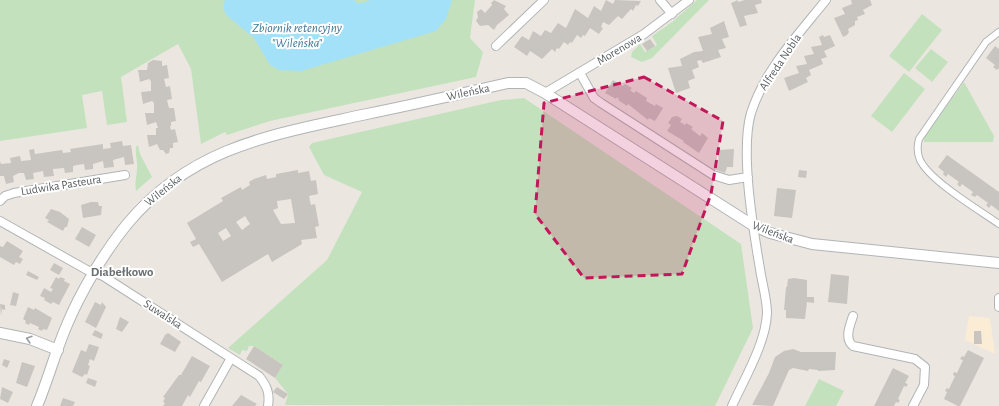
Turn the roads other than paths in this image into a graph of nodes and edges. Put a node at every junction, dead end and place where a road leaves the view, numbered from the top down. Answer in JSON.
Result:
{"nodes":[{"id":1,"x":544,"y":0,"type":"edge"},
{"id":2,"x":660,"y":0,"type":"edge"},
{"id":3,"x":689,"y":0,"type":"edge"},
{"id":4,"x":826,"y":0,"type":"edge"},
{"id":5,"x":672,"y":14,"type":"junction"},
{"id":6,"x":999,"y":32,"type":"edge"},
{"id":7,"x":496,"y":46,"type":"dead end"},
{"id":8,"x":580,"y":73,"type":"junction"},
{"id":9,"x":546,"y":93,"type":"junction"},
{"id":10,"x":125,"y":175,"type":"dead end"},
{"id":11,"x":748,"y":177,"type":"junction"},
{"id":12,"x":0,"y":201,"type":"edge"},
{"id":13,"x":0,"y":221,"type":"edge"},
{"id":14,"x":999,"y":224,"type":"edge"},
{"id":15,"x":754,"y":226,"type":"junction"},
{"id":16,"x":999,"y":263,"type":"edge"},
{"id":17,"x":95,"y":273,"type":"junction"},
{"id":18,"x":999,"y":298,"type":"edge"},
{"id":19,"x":999,"y":307,"type":"edge"},
{"id":20,"x":853,"y":316,"type":"dead end"},
{"id":21,"x":0,"y":333,"type":"edge"},
{"id":22,"x":58,"y":350,"type":"junction"},
{"id":23,"x":231,"y":358,"type":"junction"},
{"id":24,"x":36,"y":406,"type":"edge"},
{"id":25,"x":204,"y":406,"type":"edge"},
{"id":26,"x":268,"y":406,"type":"edge"},
{"id":27,"x":732,"y":406,"type":"edge"},
{"id":28,"x":914,"y":406,"type":"edge"}],
"edges":[{"from":1,"to":7,"type":"street"},
{"from":2,"to":5,"type":"street"},
{"from":3,"to":5,"type":"street","name":"Morenowa"},
{"from":4,"to":11,"type":"street","name":"Alfreda Nobla"},
{"from":5,"to":8,"type":"street","name":"Morenowa"},
{"from":6,"to":14,"type":"street"},
{"from":8,"to":9,"type":"street","name":"Morenowa"},
{"from":8,"to":11,"type":"street"},
{"from":9,"to":15,"type":"street","name":"Wileńska"},
{"from":9,"to":17,"type":"street","name":"Wileńska"},
{"from":10,"to":12,"type":"street","name":"Ludwika Pasteura"},
{"from":11,"to":15,"type":"street","name":"Alfreda Nobla"},
{"from":13,"to":17,"type":"street"},
{"from":15,"to":16,"type":"street","name":"Wileńska"},
{"from":15,"to":27,"type":"street","name":"Alfreda Nobla"},
{"from":17,"to":22,"type":"street","name":"Wileńska"},
{"from":17,"to":23,"type":"street","name":"Suwalska"},
{"from":18,"to":19,"type":"street"},
{"from":20,"to":28,"type":"street"},
{"from":22,"to":21,"type":"street","one_way":true},
{"from":22,"to":24,"type":"street","name":"Wileńska"},
{"from":23,"to":25,"type":"street"},
{"from":23,"to":26,"type":"street","name":"Suwalska"}]}
